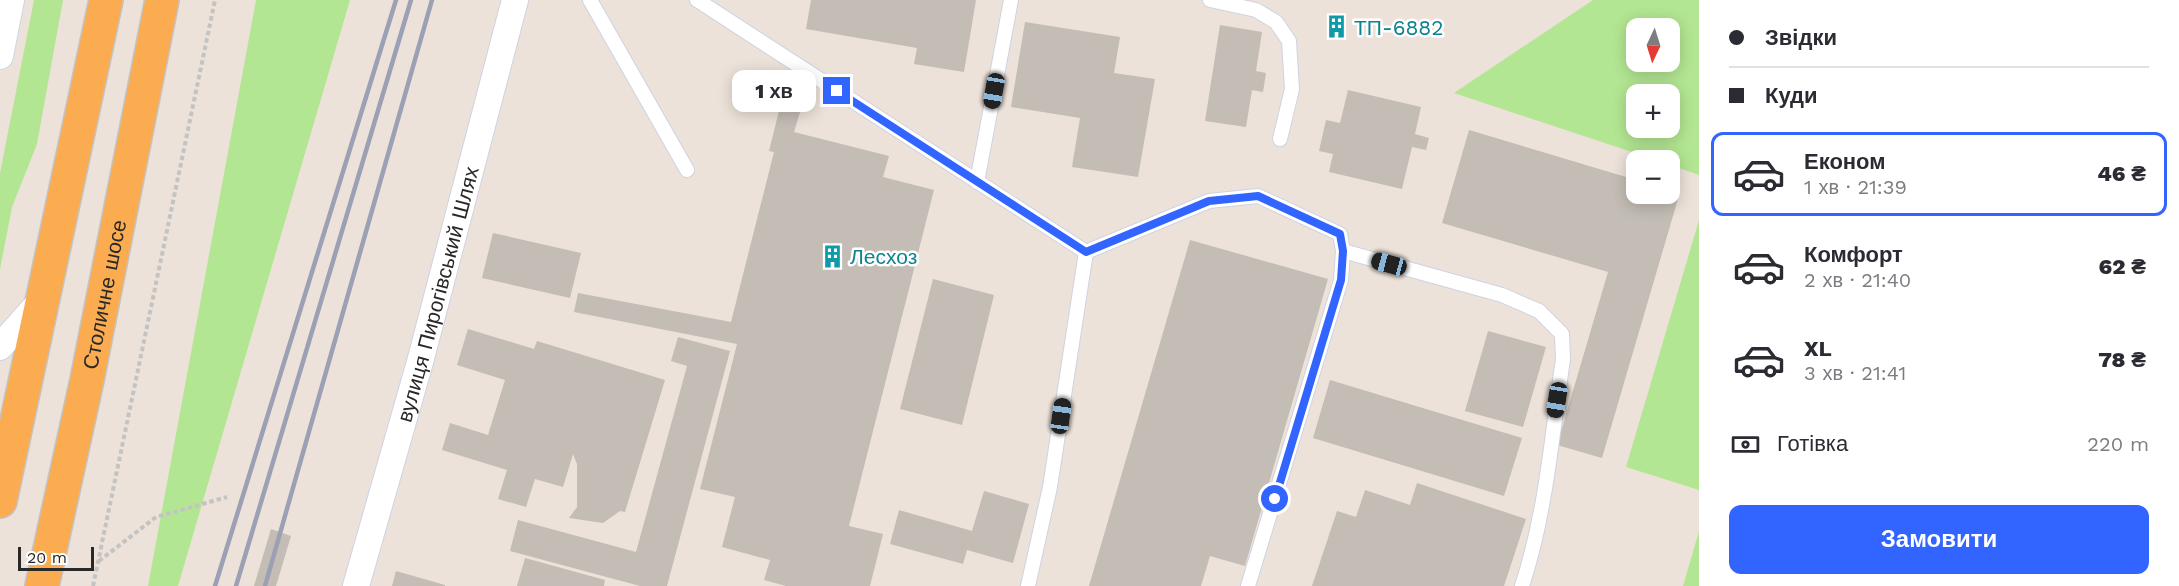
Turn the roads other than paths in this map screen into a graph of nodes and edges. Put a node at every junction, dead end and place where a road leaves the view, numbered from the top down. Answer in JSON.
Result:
{"nodes":[{"id":1,"x":11,"y":0,"type":"edge"},
{"id":2,"x":106,"y":0,"type":"edge"},
{"id":3,"x":162,"y":0,"type":"edge"},
{"id":4,"x":515,"y":0,"type":"edge"},
{"id":5,"x":590,"y":0,"type":"edge"},
{"id":6,"x":697,"y":0,"type":"edge"},
{"id":7,"x":1011,"y":0,"type":"edge"},
{"id":8,"x":1210,"y":0,"type":"edge"},
{"id":9,"x":0,"y":56,"type":"edge"},
{"id":10,"x":1280,"y":139,"type":"dead end"},
{"id":11,"x":687,"y":170,"type":"dead end"},
{"id":12,"x":977,"y":182,"type":"junction"},
{"id":13,"x":1343,"y":251,"type":"junction"},
{"id":14,"x":1086,"y":252,"type":"junction"},
{"id":15,"x":44,"y":297,"type":"junction"},
{"id":16,"x":0,"y":347,"type":"edge"},
{"id":17,"x":0,"y":501,"type":"edge"},
{"id":18,"x":42,"y":586,"type":"edge"},
{"id":19,"x":356,"y":586,"type":"edge"},
{"id":20,"x":1028,"y":586,"type":"edge"},
{"id":21,"x":1248,"y":586,"type":"edge"},
{"id":22,"x":1522,"y":586,"type":"edge"}],
"edges":[{"from":1,"to":9,"type":"street"},
{"from":2,"to":15,"type":"highway"},
{"from":3,"to":18,"type":"highway","name":"Столичне шосе"},
{"from":4,"to":19,"type":"street","name":"вулиця Пирогівський Шлях"},
{"from":5,"to":11,"type":"lane"},
{"from":6,"to":12,"type":"lane"},
{"from":7,"to":12,"type":"lane"},
{"from":8,"to":10,"type":"lane"},
{"from":12,"to":14,"type":"lane"},
{"from":13,"to":14,"type":"lane"},
{"from":13,"to":21,"type":"lane"},
{"from":13,"to":22,"type":"lane"},
{"from":14,"to":20,"type":"lane"},
{"from":15,"to":16,"type":"street"},
{"from":15,"to":17,"type":"highway"}]}
